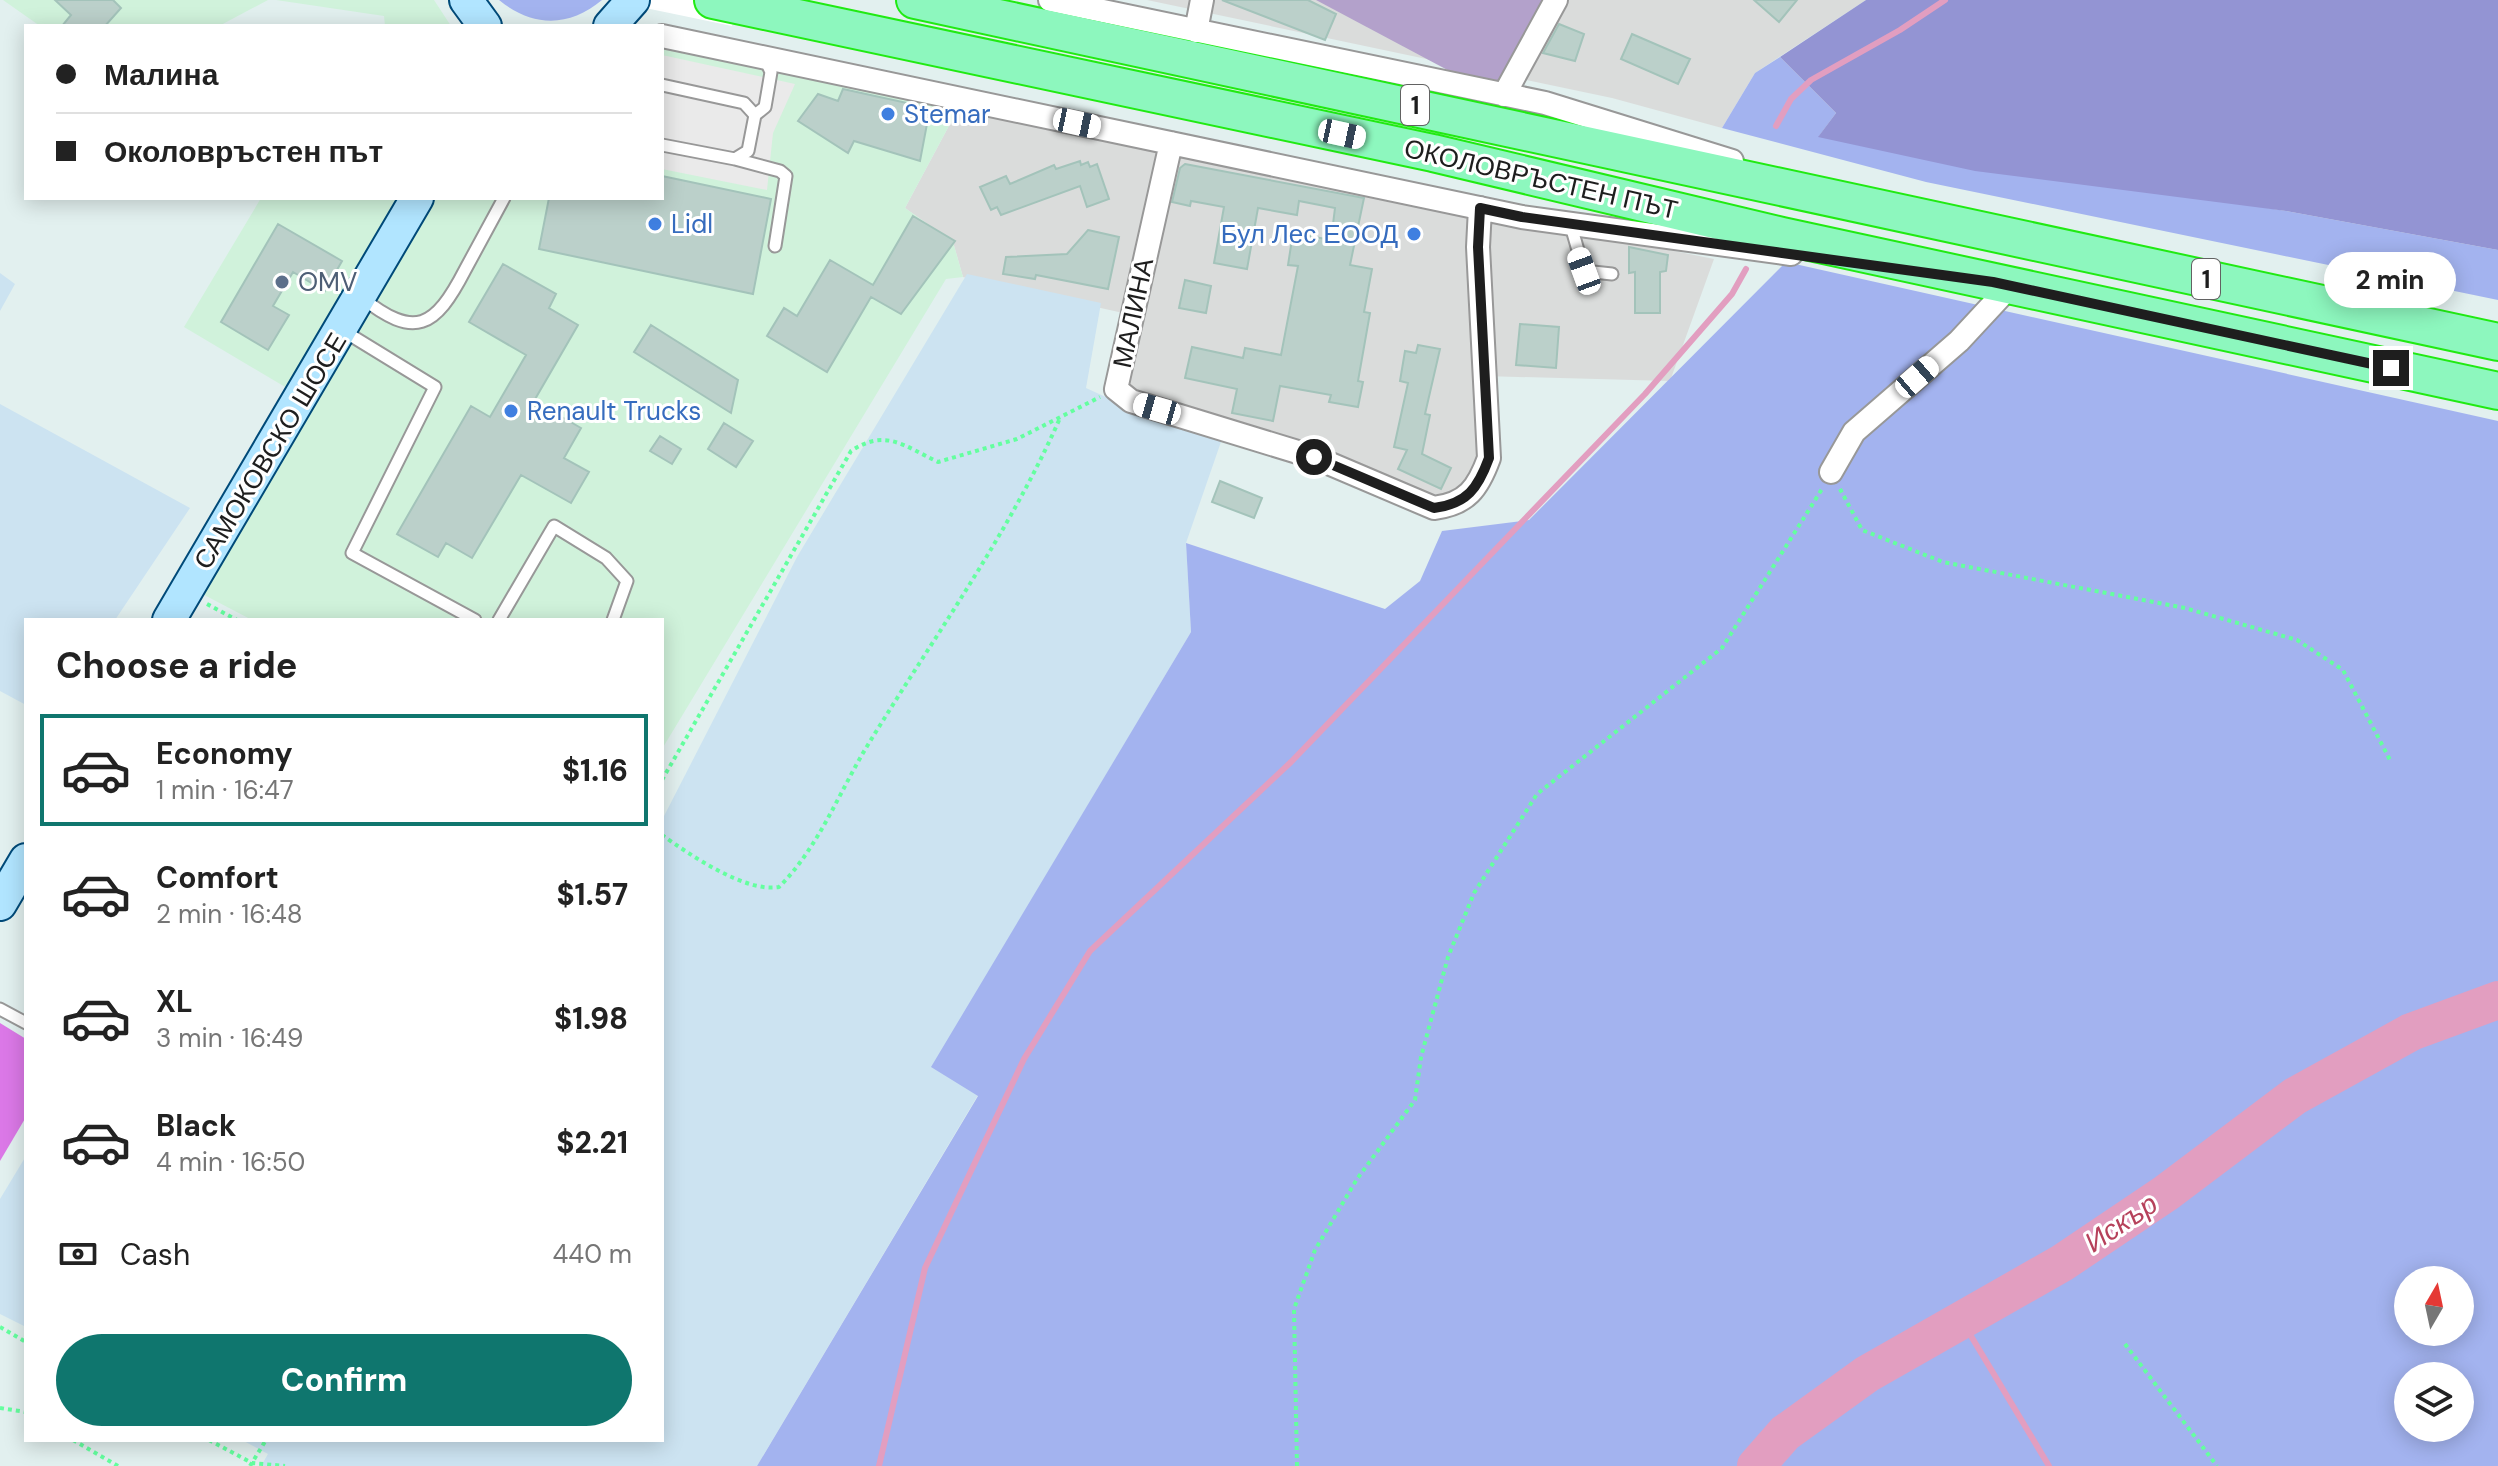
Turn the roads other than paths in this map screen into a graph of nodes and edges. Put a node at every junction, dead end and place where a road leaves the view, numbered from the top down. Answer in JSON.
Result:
{"nodes":[{"id":1,"x":633,"y":0,"type":"edge"},
{"id":2,"x":915,"y":0,"type":"edge"},
{"id":3,"x":1050,"y":0,"type":"edge"},
{"id":4,"x":1202,"y":0,"type":"edge"},
{"id":5,"x":1556,"y":0,"type":"edge"},
{"id":6,"x":725,"y":2,"type":"edge"},
{"id":7,"x":1111,"y":6,"type":"edge"},
{"id":8,"x":612,"y":24,"type":"edge"},
{"id":9,"x":1196,"y":31,"type":"junction"},
{"id":10,"x":664,"y":36,"type":"edge"},
{"id":11,"x":764,"y":57,"type":"junction"},
{"id":12,"x":664,"y":85,"type":"edge"},
{"id":13,"x":1504,"y":95,"type":"junction"},
{"id":14,"x":755,"y":115,"type":"junction"},
{"id":15,"x":1171,"y":143,"type":"junction"},
{"id":16,"x":664,"y":145,"type":"edge"},
{"id":17,"x":735,"y":159,"type":"junction"},
{"id":18,"x":416,"y":200,"type":"edge"},
{"id":19,"x":503,"y":200,"type":"edge"},
{"id":20,"x":1480,"y":208,"type":"junction"},
{"id":21,"x":1913,"y":217,"type":"junction"},
{"id":22,"x":1566,"y":223,"type":"junction"},
{"id":23,"x":775,"y":246,"type":"dead end"},
{"id":24,"x":1612,"y":274,"type":"dead end"},
{"id":25,"x":2002,"y":284,"type":"junction"},
{"id":26,"x":360,"y":297,"type":"junction"},
{"id":27,"x":341,"y":330,"type":"junction"},
{"id":28,"x":2498,"y":342,"type":"edge"},
{"id":29,"x":2498,"y":391,"type":"edge"},
{"id":30,"x":1831,"y":472,"type":"road end"},
{"id":31,"x":178,"y":606,"type":"edge"},
{"id":32,"x":471,"y":618,"type":"edge"},
{"id":33,"x":500,"y":618,"type":"edge"},
{"id":34,"x":614,"y":618,"type":"edge"},
{"id":35,"x":24,"y":863,"type":"edge"},
{"id":36,"x":0,"y":904,"type":"edge"},
{"id":37,"x":0,"y":1009,"type":"edge"},
{"id":38,"x":24,"y":1022,"type":"edge"}],
"edges":[{"from":1,"to":8,"type":"main road"},
{"from":2,"to":21,"type":"highway","name":"ОКОЛОВРЪСТЕН ПЪТ","number":"1"},
{"from":3,"to":7,"type":"street","name":"ОКОЛОВРЪСТЕН ПЪТ"},
{"from":4,"to":9,"type":"street"},
{"from":5,"to":13,"type":"street"},
{"from":6,"to":25,"type":"highway","name":"ОКОЛОВРЪСТЕН ПЪТ","number":"1"},
{"from":7,"to":9,"type":"street","name":"ОКОЛОВРЪСТЕН ПЪТ"},
{"from":9,"to":13,"type":"street","name":"ОКОЛОВРЪСТЕН ПЪТ"},
{"from":10,"to":11,"type":"street","name":"ОКОЛОВРЪСТЕН ПЪТ"},
{"from":11,"to":14,"type":"lane"},
{"from":11,"to":15,"type":"street","name":"ОКОЛОВРЪСТЕН ПЪТ"},
{"from":12,"to":14,"type":"lane"},
{"from":13,"to":21,"type":"street","name":"ОКОЛОВРЪСТЕН ПЪТ"},
{"from":14,"to":17,"type":"lane"},
{"from":15,"to":20,"type":"street","name":"ОКОЛОВРЪСТЕН ПЪТ"},
{"from":15,"to":20,"type":"street","name":"МАЛИНА"},
{"from":16,"to":17,"type":"lane"},
{"from":17,"to":23,"type":"lane"},
{"from":18,"to":26,"type":"main road","name":"САМОКОВСКО ШОСЕ"},
{"from":19,"to":26,"type":"lane"},
{"from":20,"to":22,"type":"street","name":"ОКОЛОВРЪСТЕН ПЪТ"},
{"from":21,"to":28,"type":"highway","name":"ОКОЛОВРЪСТЕН ПЪТ","number":"1"},
{"from":22,"to":24,"type":"lane"},
{"from":22,"to":25,"type":"street","name":"ОКОЛОВРЪСТЕН ПЪТ"},
{"from":25,"to":29,"type":"highway","name":"ОКОЛОВРЪСТЕН ПЪТ","number":"1"},
{"from":25,"to":30,"type":"street"},
{"from":26,"to":27,"type":"main road","name":"САМОКОВСКО ШОСЕ"},
{"from":27,"to":31,"type":"main road","name":"САМОКОВСКО ШОСЕ"},
{"from":27,"to":32,"type":"lane"},
{"from":33,"to":34,"type":"lane"},
{"from":35,"to":36,"type":"main road"},
{"from":37,"to":38,"type":"lane"}]}
